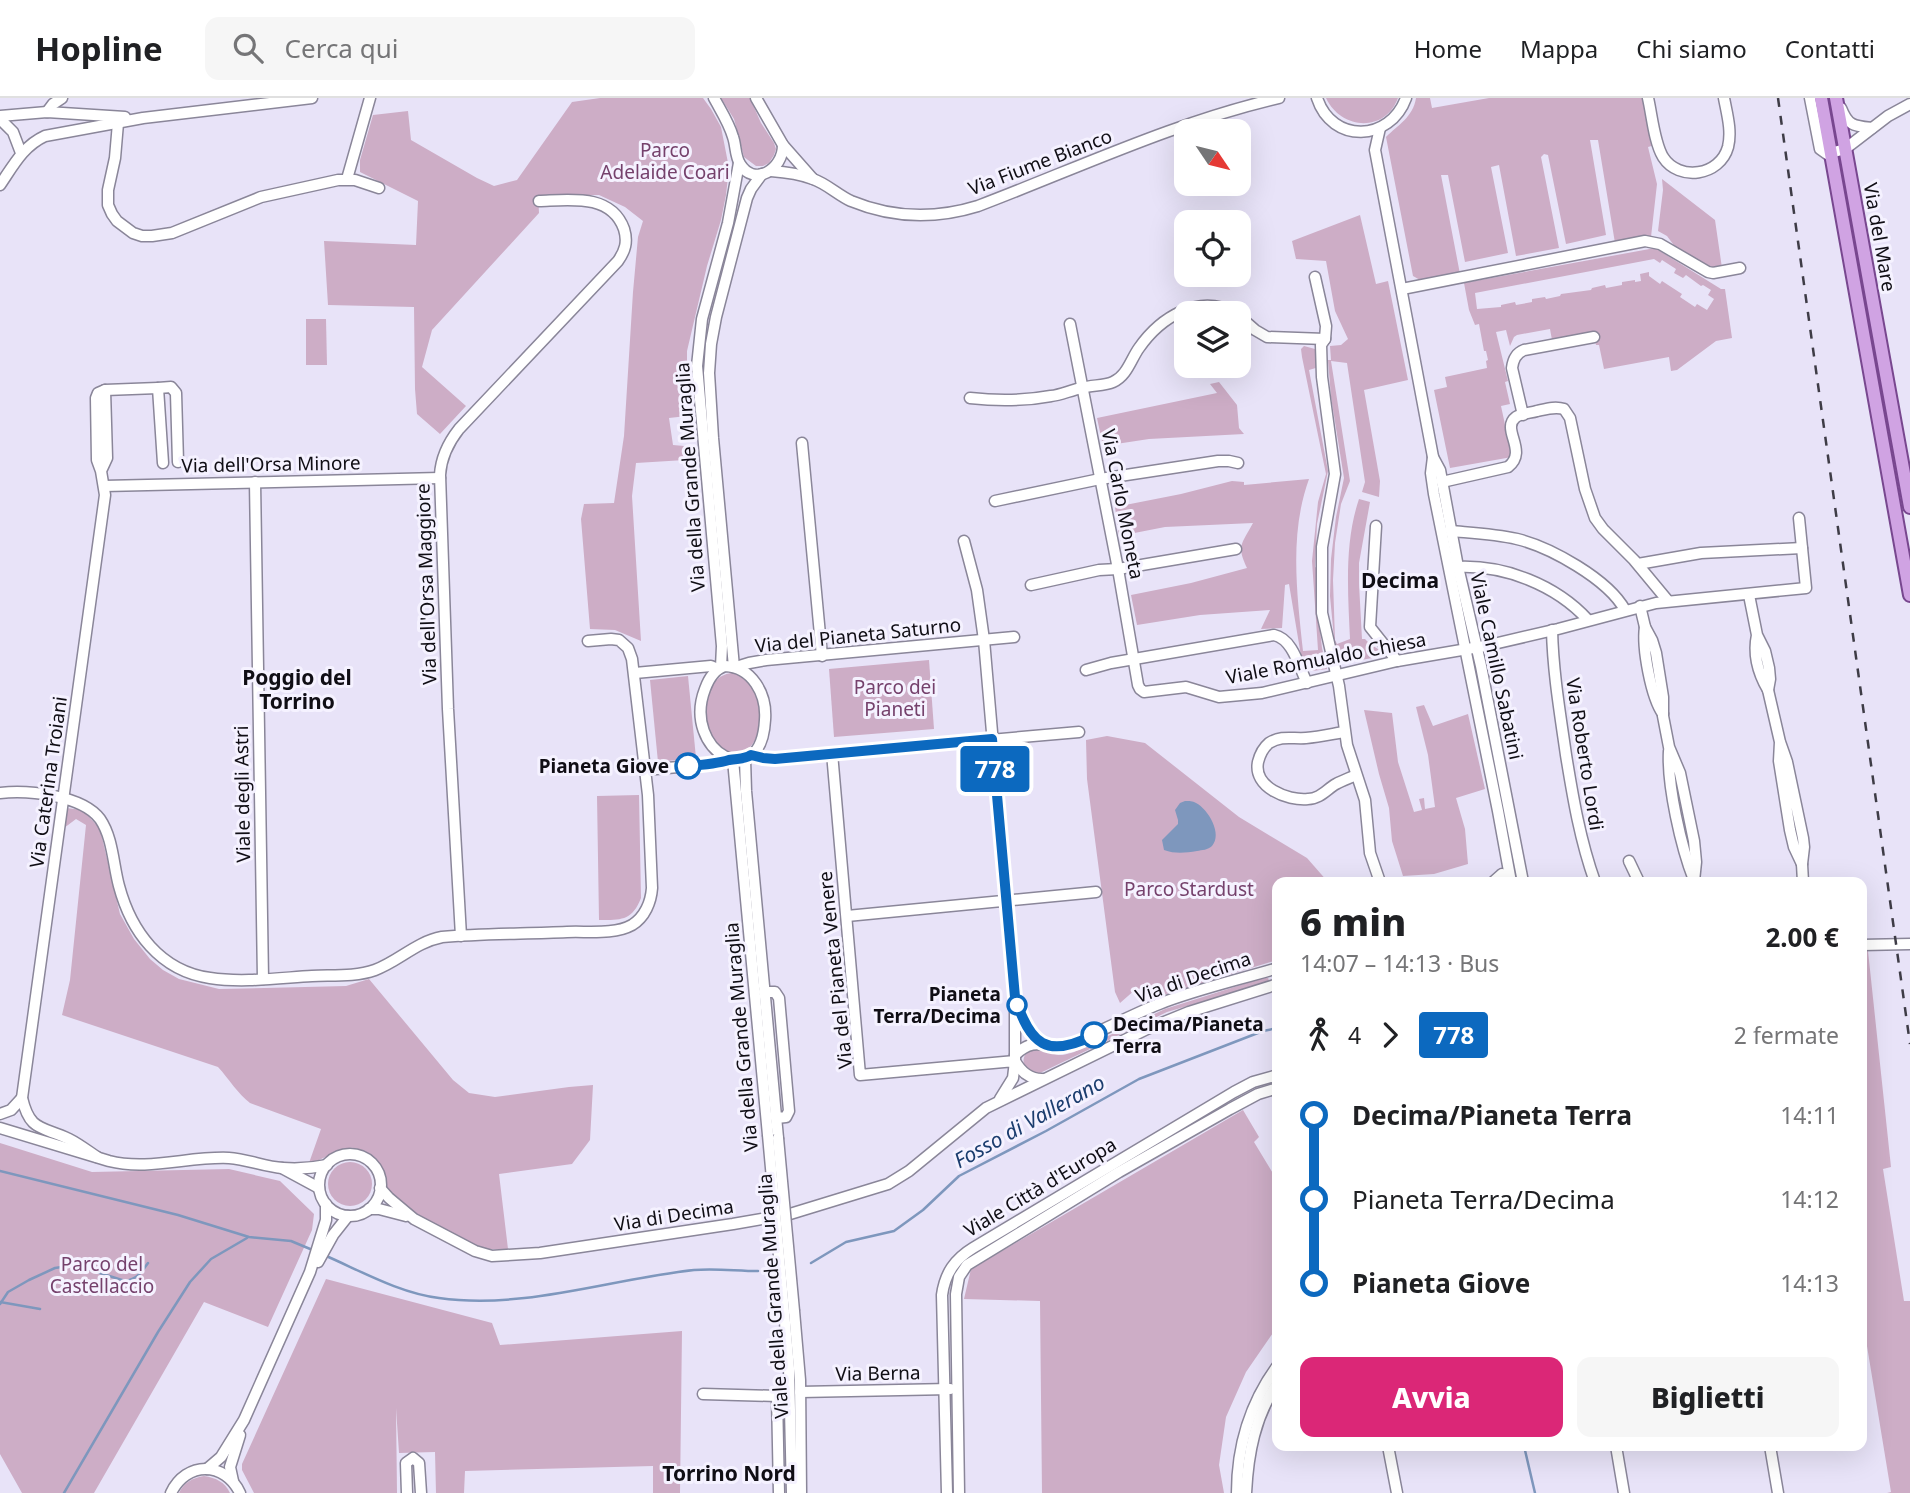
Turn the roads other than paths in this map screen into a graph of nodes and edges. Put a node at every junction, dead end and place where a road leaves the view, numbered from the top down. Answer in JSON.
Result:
{"nodes":[{"id":1,"x":62,"y":98,"type":"edge"},
{"id":2,"x":312,"y":98,"type":"edge"},
{"id":3,"x":370,"y":98,"type":"edge"},
{"id":4,"x":714,"y":98,"type":"edge"},
{"id":5,"x":756,"y":98,"type":"edge"},
{"id":6,"x":1279,"y":98,"type":"edge"},
{"id":7,"x":1316,"y":98,"type":"edge"},
{"id":8,"x":1406,"y":98,"type":"edge"},
{"id":9,"x":1648,"y":98,"type":"edge"},
{"id":10,"x":1724,"y":98,"type":"edge"},
{"id":11,"x":1811,"y":98,"type":"edge"},
{"id":12,"x":1821,"y":98,"type":"edge"},
{"id":13,"x":1836,"y":98,"type":"edge"},
{"id":14,"x":1910,"y":104,"type":"edge"},
{"id":15,"x":47,"y":113,"type":"junction"},
{"id":16,"x":84,"y":115,"type":"junction"},
{"id":17,"x":0,"y":118,"type":"edge"},
{"id":18,"x":143,"y":118,"type":"junction"},
{"id":19,"x":118,"y":123,"type":"junction"},
{"id":20,"x":1380,"y":128,"type":"junction"},
{"id":21,"x":1872,"y":128,"type":"junction"},
{"id":22,"x":83,"y":130,"type":"junction"},
{"id":23,"x":1363,"y":132,"type":"junction"},
{"id":24,"x":783,"y":145,"type":"junction"},
{"id":25,"x":1845,"y":149,"type":"junction"},
{"id":26,"x":1375,"y":150,"type":"junction"},
{"id":27,"x":21,"y":153,"type":"junction"},
{"id":28,"x":1831,"y":153,"type":"junction"},
{"id":29,"x":739,"y":163,"type":"junction"},
{"id":30,"x":766,"y":172,"type":"junction"},
{"id":31,"x":347,"y":179,"type":"junction"},
{"id":32,"x":813,"y":179,"type":"junction"},
{"id":33,"x":0,"y":185,"type":"edge"},
{"id":34,"x":379,"y":188,"type":"dead end"},
{"id":35,"x":539,"y":201,"type":"dead end"},
{"id":36,"x":1740,"y":268,"type":"dead end"},
{"id":37,"x":1315,"y":276,"type":"dead end"},
{"id":38,"x":1402,"y":289,"type":"junction"},
{"id":39,"x":1174,"y":314,"type":"edge"},
{"id":40,"x":1070,"y":324,"type":"dead end"},
{"id":41,"x":1251,"y":327,"type":"edge"},
{"id":42,"x":1594,"y":337,"type":"dead end"},
{"id":43,"x":1325,"y":339,"type":"junction"},
{"id":44,"x":1083,"y":387,"type":"junction"},
{"id":45,"x":158,"y":388,"type":"junction"},
{"id":46,"x":970,"y":398,"type":"dead end"},
{"id":47,"x":1523,"y":415,"type":"junction"},
{"id":48,"x":803,"y":443,"type":"dead end"},
{"id":49,"x":1433,"y":457,"type":"junction"},
{"id":50,"x":178,"y":462,"type":"dead end"},
{"id":51,"x":163,"y":463,"type":"dead end"},
{"id":52,"x":1238,"y":463,"type":"dead end"},
{"id":53,"x":440,"y":478,"type":"junction"},
{"id":54,"x":1100,"y":478,"type":"junction"},
{"id":55,"x":255,"y":482,"type":"junction"},
{"id":56,"x":1441,"y":482,"type":"junction"},
{"id":57,"x":104,"y":486,"type":"junction"},
{"id":58,"x":995,"y":501,"type":"dead end"},
{"id":59,"x":1910,"y":507,"type":"edge"},
{"id":60,"x":1800,"y":518,"type":"dead end"},
{"id":61,"x":1376,"y":526,"type":"dead end"},
{"id":62,"x":1451,"y":531,"type":"junction"},
{"id":63,"x":964,"y":541,"type":"dead end"},
{"id":64,"x":1802,"y":548,"type":"junction"},
{"id":65,"x":1236,"y":550,"type":"dead end"},
{"id":66,"x":1638,"y":564,"type":"junction"},
{"id":67,"x":1458,"y":567,"type":"junction"},
{"id":68,"x":1118,"y":569,"type":"junction"},
{"id":69,"x":1031,"y":584,"type":"dead end"},
{"id":70,"x":1910,"y":594,"type":"edge"},
{"id":71,"x":1749,"y":595,"type":"junction"},
{"id":72,"x":1668,"y":601,"type":"junction"},
{"id":73,"x":1640,"y":606,"type":"junction"},
{"id":74,"x":1625,"y":610,"type":"junction"},
{"id":75,"x":1588,"y":620,"type":"junction"},
{"id":76,"x":1552,"y":630,"type":"junction"},
{"id":77,"x":1014,"y":637,"type":"dead end"},
{"id":78,"x":588,"y":640,"type":"dead end"},
{"id":79,"x":984,"y":640,"type":"junction"},
{"id":80,"x":1471,"y":649,"type":"junction"},
{"id":81,"x":822,"y":656,"type":"junction"},
{"id":82,"x":1133,"y":660,"type":"junction"},
{"id":83,"x":1397,"y":661,"type":"junction"},
{"id":84,"x":735,"y":667,"type":"junction"},
{"id":85,"x":720,"y":668,"type":"junction"},
{"id":86,"x":1086,"y":670,"type":"dead end"},
{"id":87,"x":635,"y":673,"type":"junction"},
{"id":88,"x":1337,"y":676,"type":"junction"},
{"id":89,"x":1307,"y":683,"type":"junction"},
{"id":90,"x":1141,"y":691,"type":"joint"},
{"id":91,"x":1079,"y":732,"type":"dead end"},
{"id":92,"x":1344,"y":732,"type":"junction"},
{"id":93,"x":992,"y":739,"type":"junction"},
{"id":94,"x":832,"y":753,"type":"junction"},
{"id":95,"x":748,"y":757,"type":"junction"},
{"id":96,"x":731,"y":760,"type":"junction"},
{"id":97,"x":645,"y":770,"type":"junction"},
{"id":98,"x":1356,"y":775,"type":"junction"},
{"id":99,"x":0,"y":793,"type":"edge"},
{"id":100,"x":62,"y":799,"type":"junction"},
{"id":101,"x":1629,"y":860,"type":"dead end"},
{"id":102,"x":1502,"y":874,"type":"dead end"},
{"id":103,"x":1378,"y":877,"type":"edge"},
{"id":104,"x":1499,"y":877,"type":"edge"},
{"id":105,"x":1510,"y":877,"type":"edge"},
{"id":106,"x":1522,"y":877,"type":"edge"},
{"id":107,"x":1593,"y":877,"type":"edge"},
{"id":108,"x":1637,"y":877,"type":"edge"},
{"id":109,"x":1694,"y":877,"type":"edge"},
{"id":110,"x":1802,"y":877,"type":"edge"},
{"id":111,"x":1096,"y":892,"type":"dead end"},
{"id":112,"x":1007,"y":900,"type":"junction"},
{"id":113,"x":847,"y":916,"type":"junction"},
{"id":114,"x":461,"y":936,"type":"junction"},
{"id":115,"x":1910,"y":944,"type":"edge"},
{"id":116,"x":1867,"y":945,"type":"edge"},
{"id":117,"x":1272,"y":969,"type":"edge"},
{"id":118,"x":263,"y":979,"type":"junction"},
{"id":119,"x":1272,"y":986,"type":"edge"},
{"id":120,"x":1015,"y":997,"type":"junction"},
{"id":121,"x":1042,"y":1044,"type":"junction"},
{"id":122,"x":1015,"y":1058,"type":"junction"},
{"id":123,"x":1272,"y":1077,"type":"edge"},
{"id":124,"x":1042,"y":1079,"type":"junction"},
{"id":125,"x":1272,"y":1090,"type":"edge"},
{"id":126,"x":22,"y":1098,"type":"junction"},
{"id":127,"x":1000,"y":1100,"type":"junction"},
{"id":128,"x":0,"y":1114,"type":"edge"},
{"id":129,"x":0,"y":1128,"type":"edge"},
{"id":130,"x":773,"y":1136,"type":"junction"},
{"id":131,"x":97,"y":1157,"type":"junction"},
{"id":132,"x":327,"y":1165,"type":"junction"},
{"id":133,"x":282,"y":1168,"type":"junction"},
{"id":134,"x":319,"y":1188,"type":"junction"},
{"id":135,"x":380,"y":1188,"type":"junction"},
{"id":136,"x":326,"y":1209,"type":"junction"},
{"id":137,"x":369,"y":1209,"type":"junction"},
{"id":138,"x":346,"y":1218,"type":"junction"},
{"id":139,"x":414,"y":1219,"type":"junction"},
{"id":140,"x":309,"y":1276,"type":"junction"},
{"id":141,"x":789,"y":1311,"type":"junction"},
{"id":142,"x":1272,"y":1374,"type":"edge"},
{"id":143,"x":789,"y":1386,"type":"junction"},
{"id":144,"x":957,"y":1388,"type":"junction"},
{"id":145,"x":944,"y":1389,"type":"junction"},
{"id":146,"x":800,"y":1392,"type":"junction"},
{"id":147,"x":1272,"y":1393,"type":"edge"},
{"id":148,"x":703,"y":1395,"type":"dead end"},
{"id":149,"x":777,"y":1396,"type":"junction"},
{"id":150,"x":244,"y":1419,"type":"junction"},
{"id":151,"x":1389,"y":1451,"type":"edge"},
{"id":152,"x":1617,"y":1451,"type":"edge"},
{"id":153,"x":1771,"y":1451,"type":"edge"},
{"id":154,"x":207,"y":1469,"type":"junction"},
{"id":155,"x":233,"y":1482,"type":"junction"},
{"id":156,"x":171,"y":1493,"type":"edge"},
{"id":157,"x":240,"y":1493,"type":"edge"},
{"id":158,"x":407,"y":1493,"type":"edge"},
{"id":159,"x":421,"y":1493,"type":"edge"},
{"id":160,"x":779,"y":1493,"type":"edge"},
{"id":161,"x":792,"y":1493,"type":"edge"},
{"id":162,"x":801,"y":1493,"type":"edge"},
{"id":163,"x":947,"y":1493,"type":"edge"},
{"id":164,"x":959,"y":1493,"type":"edge"},
{"id":165,"x":1237,"y":1493,"type":"edge"},
{"id":166,"x":1246,"y":1493,"type":"edge"},
{"id":167,"x":1397,"y":1493,"type":"edge"},
{"id":168,"x":1624,"y":1493,"type":"edge"},
{"id":169,"x":1778,"y":1493,"type":"edge"}],
"edges":[{"from":1,"to":15,"type":"street"},
{"from":2,"to":18,"type":"street"},
{"from":3,"to":31,"type":"street"},
{"from":4,"to":29,"type":"street"},
{"from":5,"to":24,"type":"street"},
{"from":6,"to":32,"type":"street","name":"Via Fiume Bianco"},
{"from":7,"to":23,"type":"street"},
{"from":8,"to":20,"type":"street"},
{"from":9,"to":10,"type":"street"},
{"from":11,"to":28,"type":"street"},
{"from":12,"to":28,"type":"main road"},
{"from":13,"to":21,"type":"street"},
{"from":13,"to":25,"type":"main road","name":"Via del Mare"},
{"from":14,"to":21,"type":"street"},
{"from":15,"to":16,"type":"street"},
{"from":15,"to":17,"type":"street"},
{"from":16,"to":18,"type":"street"},
{"from":16,"to":22,"type":"street"},
{"from":17,"to":27,"type":"street"},
{"from":18,"to":19,"type":"street"},
{"from":19,"to":22,"type":"street"},
{"from":19,"to":31,"type":"street"},
{"from":20,"to":23,"type":"street"},
{"from":20,"to":26,"type":"street","name":"Viale Camillo Sabatini"},
{"from":21,"to":25,"type":"street"},
{"from":22,"to":27,"type":"street"},
{"from":23,"to":26,"type":"street","name":"Viale Camillo Sabatini"},
{"from":24,"to":30,"type":"street","name":"Via della Grande Muraglia"},
{"from":24,"to":32,"type":"street"},
{"from":25,"to":28,"type":"street"},
{"from":25,"to":59,"type":"main road","name":"Via del Mare"},
{"from":26,"to":38,"type":"street","name":"Viale Camillo Sabatini"},
{"from":27,"to":33,"type":"street"},
{"from":28,"to":70,"type":"main road"},
{"from":29,"to":30,"type":"street"},
{"from":29,"to":85,"type":"street","name":"Via della Grande Muraglia"},
{"from":30,"to":32,"type":"street"},
{"from":30,"to":84,"type":"street","name":"Via della Grande Muraglia"},
{"from":31,"to":34,"type":"street"},
{"from":35,"to":53,"type":"street","name":"Via dell'Orsa Maggiore"},
{"from":36,"to":38,"type":"street"},
{"from":37,"to":43,"type":"street"},
{"from":38,"to":49,"type":"street","name":"Viale Camillo Sabatini"},
{"from":39,"to":44,"type":"street"},
{"from":40,"to":44,"type":"street","name":"Via Carlo Moneta"},
{"from":41,"to":43,"type":"street"},
{"from":42,"to":47,"type":"street"},
{"from":43,"to":88,"type":"street"},
{"from":44,"to":46,"type":"street"},
{"from":44,"to":54,"type":"street","name":"Via Carlo Moneta"},
{"from":45,"to":50,"type":"street"},
{"from":45,"to":51,"type":"street"},
{"from":45,"to":57,"type":"street","name":"Via Caterina Troiani"},
{"from":47,"to":56,"type":"street"},
{"from":47,"to":66,"type":"street"},
{"from":48,"to":81,"type":"street"},
{"from":49,"to":56,"type":"street","name":"Viale Camillo Sabatini"},
{"from":49,"to":80,"type":"street","name":"Viale Camillo Sabatini"},
{"from":52,"to":54,"type":"street"},
{"from":53,"to":55,"type":"street","name":"Via dell'Orsa Minore"},
{"from":53,"to":114,"type":"street","name":"Via dell'Orsa Maggiore"},
{"from":54,"to":58,"type":"street"},
{"from":54,"to":68,"type":"street","name":"Via Carlo Moneta"},
{"from":55,"to":57,"type":"street","name":"Via dell'Orsa Minore"},
{"from":55,"to":118,"type":"street","name":"Viale degli Astri"},
{"from":56,"to":62,"type":"street","name":"Viale Camillo Sabatini"},
{"from":57,"to":100,"type":"street","name":"Via Caterina Troiani"},
{"from":60,"to":64,"type":"street"},
{"from":61,"to":83,"type":"street"},
{"from":62,"to":67,"type":"street","name":"Viale Camillo Sabatini"},
{"from":62,"to":74,"type":"street"},
{"from":63,"to":79,"type":"street"},
{"from":64,"to":66,"type":"street"},
{"from":64,"to":71,"type":"street","name":"Viale Romualdo Chiesa"},
{"from":65,"to":68,"type":"street"},
{"from":66,"to":72,"type":"street"},
{"from":67,"to":75,"type":"street"},
{"from":67,"to":80,"type":"street","name":"Viale Camillo Sabatini"},
{"from":68,"to":69,"type":"street"},
{"from":68,"to":82,"type":"street","name":"Via Carlo Moneta"},
{"from":71,"to":72,"type":"street","name":"Viale Romualdo Chiesa"},
{"from":71,"to":110,"type":"street"},
{"from":72,"to":73,"type":"street","name":"Viale Romualdo Chiesa"},
{"from":73,"to":74,"type":"street","name":"Viale Romualdo Chiesa"},
{"from":73,"to":109,"type":"street"},
{"from":74,"to":75,"type":"street","name":"Viale Romualdo Chiesa"},
{"from":75,"to":76,"type":"street","name":"Viale Romualdo Chiesa"},
{"from":76,"to":80,"type":"street","name":"Viale Romualdo Chiesa"},
{"from":76,"to":107,"type":"street","name":"Via Roberto Lordi"},
{"from":77,"to":79,"type":"street","name":"Via del Pianeta Saturno"},
{"from":78,"to":87,"type":"street"},
{"from":79,"to":81,"type":"street","name":"Via del Pianeta Saturno"},
{"from":79,"to":93,"type":"street"},
{"from":80,"to":83,"type":"street","name":"Viale Romualdo Chiesa"},
{"from":80,"to":105,"type":"street","name":"Viale Camillo Sabatini"},
{"from":80,"to":106,"type":"street","name":"Viale Camillo Sabatini"},
{"from":81,"to":84,"type":"street","name":"Via del Pianeta Saturno"},
{"from":82,"to":86,"type":"street"},
{"from":82,"to":89,"type":"street"},
{"from":82,"to":90,"type":"street","name":"Via Carlo Moneta"},
{"from":83,"to":88,"type":"street","name":"Viale Romualdo Chiesa"},
{"from":84,"to":85,"type":"street"},
{"from":84,"to":95,"type":"street","name":"Via della Grande Muraglia"},
{"from":85,"to":87,"type":"street"},
{"from":85,"to":96,"type":"street"},
{"from":87,"to":97,"type":"street"},
{"from":88,"to":89,"type":"street","name":"Viale Romualdo Chiesa"},
{"from":88,"to":92,"type":"street"},
{"from":89,"to":90,"type":"street","name":"Viale Romualdo Chiesa"},
{"from":91,"to":93,"type":"street"},
{"from":92,"to":98,"type":"street"},
{"from":92,"to":98,"type":"street"},
{"from":93,"to":94,"type":"street"},
{"from":93,"to":112,"type":"street"},
{"from":94,"to":95,"type":"street"},
{"from":94,"to":113,"type":"street","name":"Via del Pianeta Venere"},
{"from":95,"to":96,"type":"street"},
{"from":95,"to":130,"type":"street","name":"Via della Grande Muraglia"},
{"from":96,"to":97,"type":"street"},
{"from":96,"to":130,"type":"street","name":"Via della Grande Muraglia"},
{"from":97,"to":114,"type":"street"},
{"from":98,"to":103,"type":"street"},
{"from":99,"to":100,"type":"street"},
{"from":100,"to":118,"type":"street"},
{"from":100,"to":126,"type":"street","name":"Via Caterina Troiani"},
{"from":101,"to":108,"type":"street"},
{"from":102,"to":104,"type":"street"},
{"from":111,"to":112,"type":"street"},
{"from":112,"to":113,"type":"street"},
{"from":112,"to":120,"type":"street"},
{"from":113,"to":122,"type":"street","name":"Via del Pianeta Venere"},
{"from":114,"to":118,"type":"street"},
{"from":115,"to":116,"type":"street"},
{"from":117,"to":121,"type":"street","name":"Via di Decima"},
{"from":119,"to":124,"type":"street","name":"Via di Decima"},
{"from":120,"to":121,"type":"street"},
{"from":120,"to":122,"type":"street"},
{"from":121,"to":122,"type":"street","name":"Via di Decima"},
{"from":122,"to":124,"type":"street"},
{"from":122,"to":127,"type":"street"},
{"from":123,"to":145,"type":"street","name":"Viale Città d'Europa"},
{"from":124,"to":127,"type":"street","name":"Via di Decima"},
{"from":125,"to":144,"type":"street","name":"Viale Città d'Europa"},
{"from":126,"to":128,"type":"street"},
{"from":126,"to":131,"type":"street"},
{"from":127,"to":139,"type":"street","name":"Via di Decima"},
{"from":129,"to":131,"type":"street"},
{"from":130,"to":141,"type":"street","name":"Via della Grande Muraglia","bridge":true},
{"from":131,"to":133,"type":"street"},
{"from":132,"to":133,"type":"street"},
{"from":132,"to":134,"type":"street"},
{"from":132,"to":135,"type":"street"},
{"from":133,"to":134,"type":"street"},
{"from":134,"to":136,"type":"street"},
{"from":135,"to":137,"type":"street"},
{"from":135,"to":139,"type":"street","name":"Via di Decima"},
{"from":136,"to":138,"type":"street"},
{"from":136,"to":140,"type":"street"},
{"from":137,"to":138,"type":"street"},
{"from":137,"to":139,"type":"street","name":"Via di Decima"},
{"from":138,"to":140,"type":"street"},
{"from":140,"to":150,"type":"street"},
{"from":141,"to":143,"type":"street","name":"Viale della Grande Muraglia"},
{"from":141,"to":146,"type":"street","name":"Viale della Grande Muraglia"},
{"from":142,"to":165,"type":"street"},
{"from":143,"to":149,"type":"street"},
{"from":143,"to":161,"type":"street","name":"Viale della Grande Muraglia"},
{"from":144,"to":145,"type":"street","name":"Via Berna"},
{"from":144,"to":164,"type":"street","name":"Viale Città d'Europa"},
{"from":145,"to":146,"type":"street","name":"Via Berna"},
{"from":145,"to":163,"type":"street","name":"Viale Città d'Europa"},
{"from":146,"to":162,"type":"street","name":"Viale della Grande Muraglia"},
{"from":147,"to":166,"type":"street"},
{"from":148,"to":149,"type":"street"},
{"from":149,"to":160,"type":"street"},
{"from":150,"to":154,"type":"street"},
{"from":150,"to":155,"type":"street"},
{"from":151,"to":167,"type":"street"},
{"from":152,"to":168,"type":"street"},
{"from":153,"to":169,"type":"street"},
{"from":154,"to":155,"type":"street"},
{"from":154,"to":156,"type":"street"},
{"from":155,"to":157,"type":"street"},
{"from":158,"to":159,"type":"street"}]}
